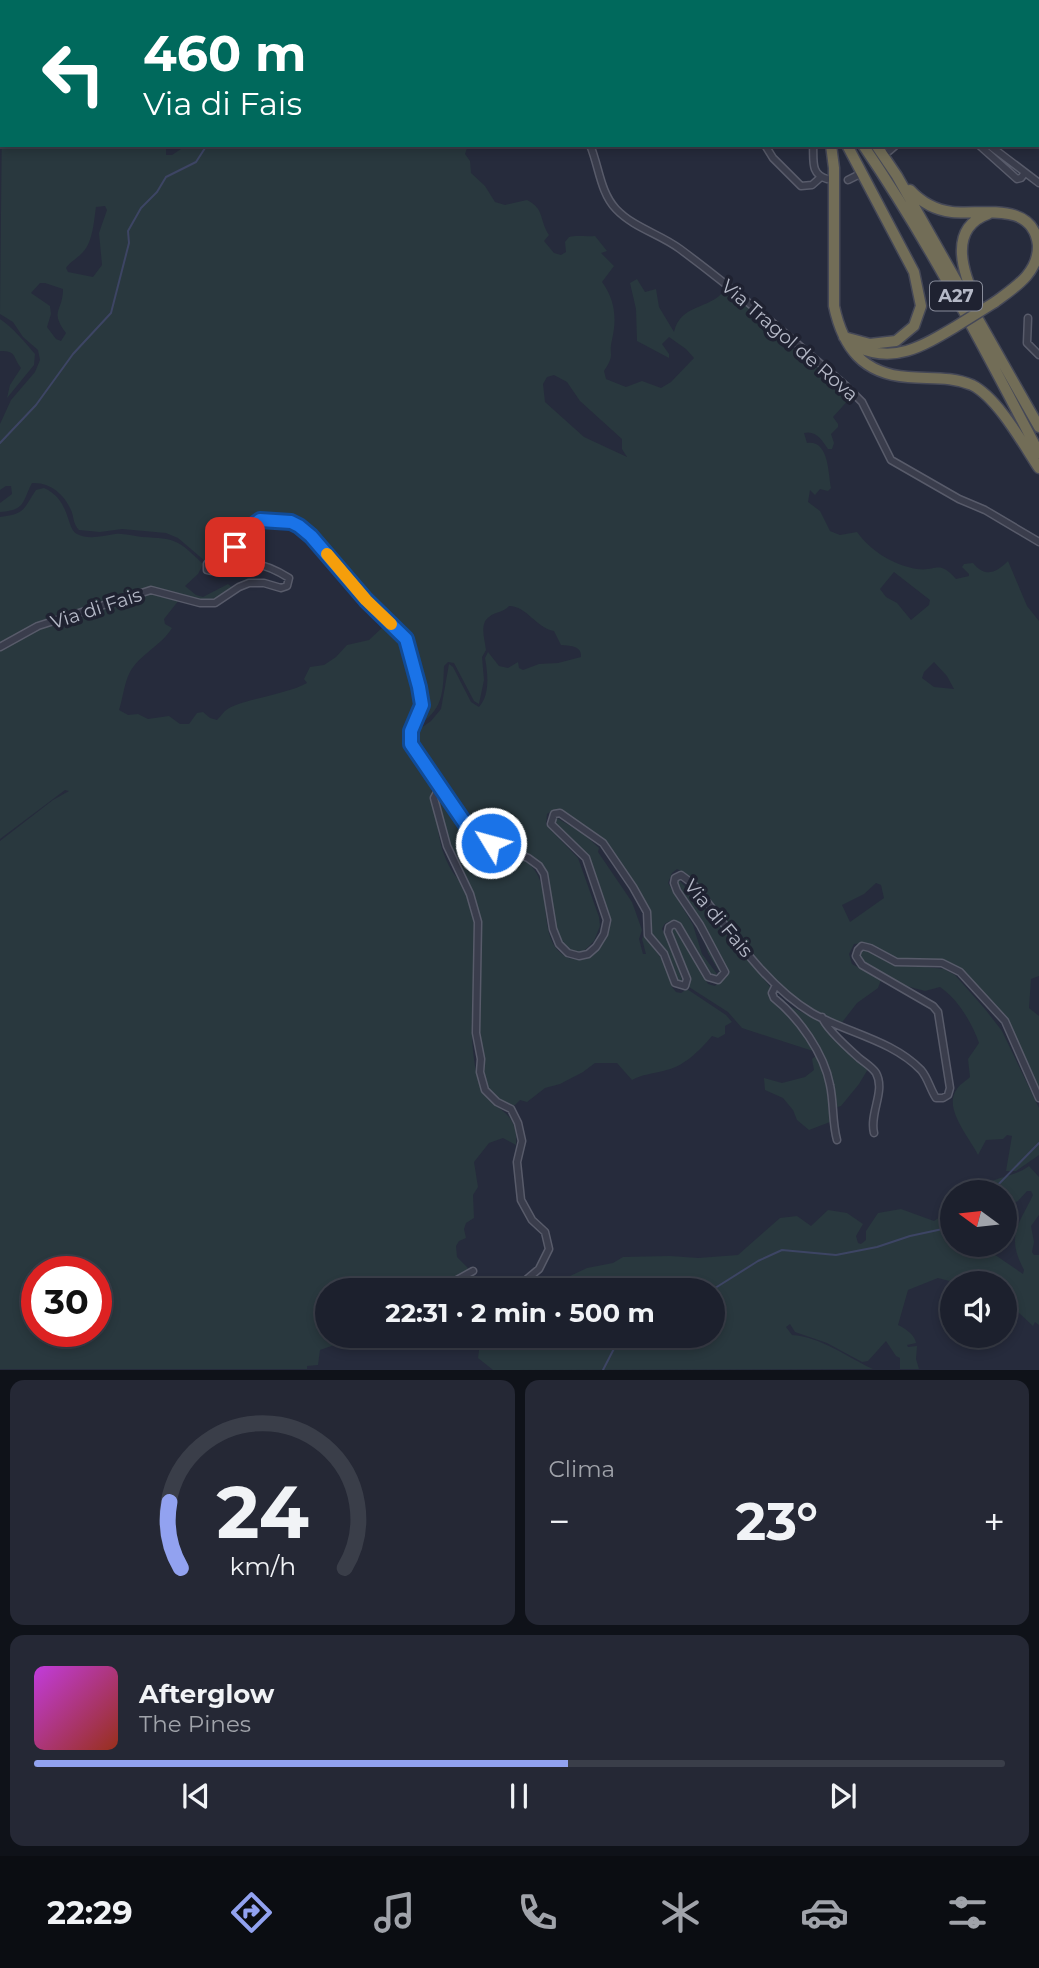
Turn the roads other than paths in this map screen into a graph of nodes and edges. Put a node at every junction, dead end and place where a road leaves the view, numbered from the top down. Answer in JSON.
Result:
{"nodes":[{"id":1,"x":591,"y":147,"type":"edge"},
{"id":2,"x":766,"y":147,"type":"edge"},
{"id":3,"x":813,"y":147,"type":"edge"},
{"id":4,"x":831,"y":147,"type":"edge"},
{"id":5,"x":848,"y":147,"type":"edge"},
{"id":6,"x":864,"y":147,"type":"edge"},
{"id":7,"x":877,"y":147,"type":"edge"},
{"id":8,"x":894,"y":147,"type":"edge"},
{"id":9,"x":981,"y":147,"type":"edge"},
{"id":10,"x":991,"y":147,"type":"edge"},
{"id":11,"x":889,"y":151,"type":"dead end"},
{"id":12,"x":864,"y":171,"type":"dead end"},
{"id":13,"x":1024,"y":174,"type":"junction"},
{"id":14,"x":897,"y":176,"type":"junction"},
{"id":15,"x":848,"y":180,"type":"dead end"},
{"id":16,"x":1039,"y":183,"type":"edge"},
{"id":17,"x":997,"y":212,"type":"junction"},
{"id":18,"x":1028,"y":317,"type":"dead end"},
{"id":19,"x":844,"y":337,"type":"junction"},
{"id":20,"x":1039,"y":355,"type":"edge"},
{"id":21,"x":1014,"y":379,"type":"junction"},
{"id":22,"x":1039,"y":426,"type":"edge"},
{"id":23,"x":1039,"y":453,"type":"edge"},
{"id":24,"x":1039,"y":468,"type":"edge"},
{"id":25,"x":1039,"y":542,"type":"edge"},
{"id":26,"x":0,"y":647,"type":"edge"},
{"id":27,"x":441,"y":785,"type":"junction"},
{"id":28,"x":776,"y":985,"type":"junction"},
{"id":29,"x":822,"y":1017,"type":"junction"},
{"id":30,"x":1039,"y":1098,"type":"edge"},
{"id":31,"x":874,"y":1133,"type":"dead end"},
{"id":32,"x":837,"y":1140,"type":"dead end"},
{"id":33,"x":473,"y":1270,"type":"dead end"},
{"id":34,"x":459,"y":1278,"type":"edge"},
{"id":35,"x":528,"y":1278,"type":"edge"}],
"edges":[{"from":1,"to":25,"type":"street","name":"Via Tragol de Rova"},
{"from":2,"to":3,"type":"street"},
{"from":4,"to":19,"type":"highway"},
{"from":5,"to":19,"type":"highway","number":"A27"},
{"from":6,"to":23,"type":"highway","number":"A27"},
{"from":7,"to":14,"type":"highway","number":"A27"},
{"from":8,"to":11,"type":"street"},
{"from":9,"to":13,"type":"street"},
{"from":10,"to":13,"type":"street"},
{"from":12,"to":15,"type":"street"},
{"from":13,"to":16,"type":"street"},
{"from":14,"to":17,"type":"highway","number":"A27"},
{"from":14,"to":21,"type":"highway","number":"A27"},
{"from":17,"to":19,"type":"highway","number":"A27","bridge":true},
{"from":17,"to":21,"type":"highway","number":"A27"},
{"from":18,"to":20,"type":"street"},
{"from":19,"to":24,"type":"highway"},
{"from":21,"to":22,"type":"highway","number":"A27"},
{"from":26,"to":27,"type":"street","name":"Via di Fais"},
{"from":27,"to":28,"type":"street","name":"Via di Fais"},
{"from":27,"to":35,"type":"street"},
{"from":28,"to":29,"type":"street","name":"Via di Fais"},
{"from":28,"to":32,"type":"street"},
{"from":29,"to":30,"type":"street","name":"Via di Fais"},
{"from":29,"to":31,"type":"street"},
{"from":33,"to":34,"type":"street"}]}
